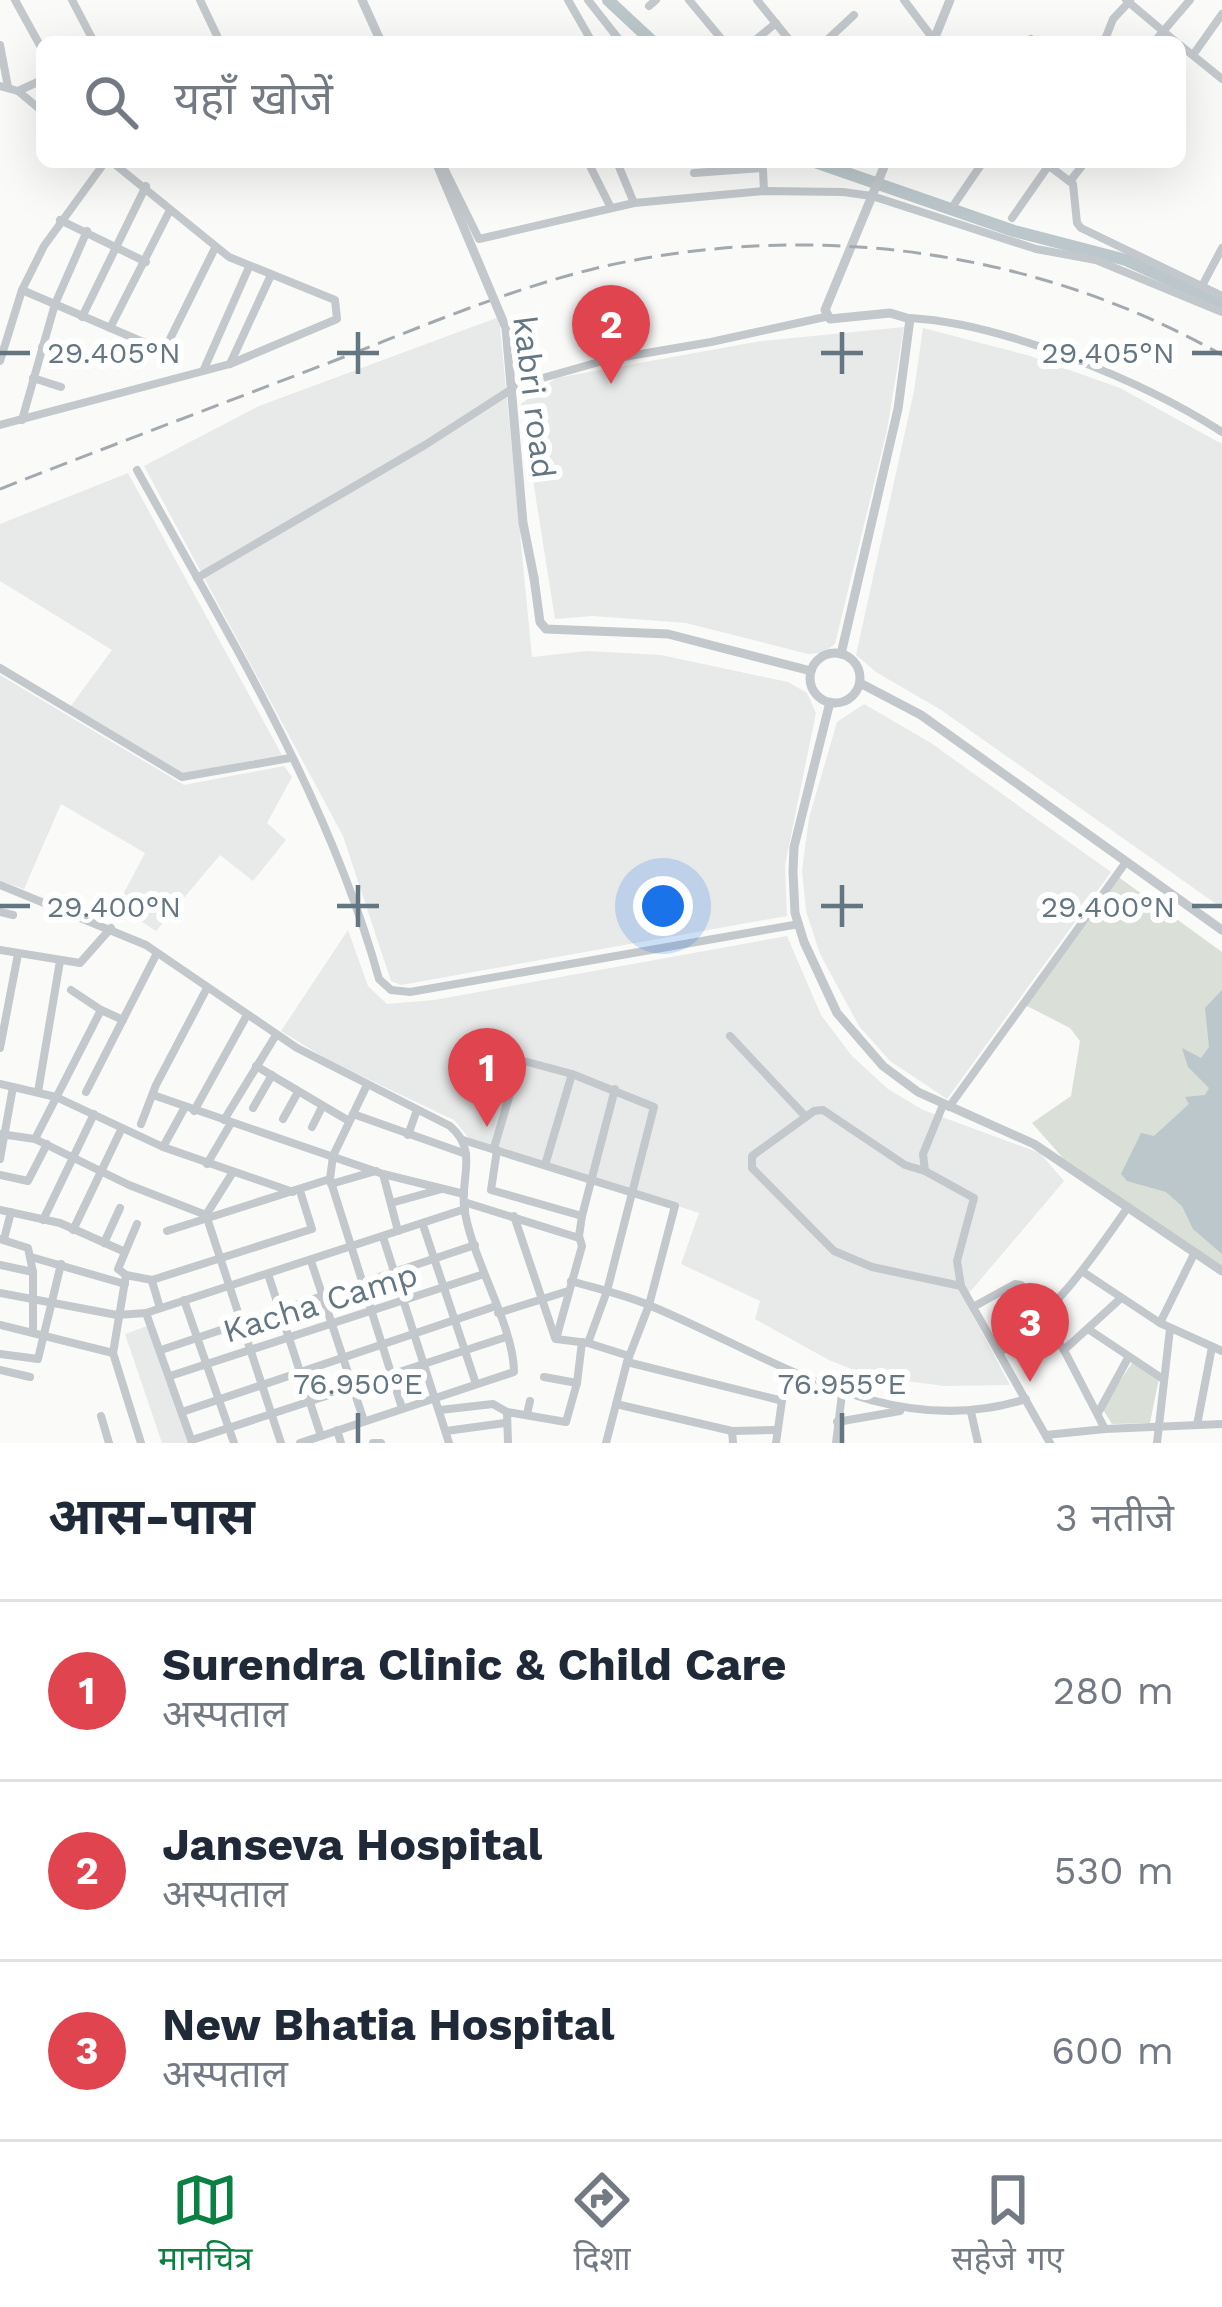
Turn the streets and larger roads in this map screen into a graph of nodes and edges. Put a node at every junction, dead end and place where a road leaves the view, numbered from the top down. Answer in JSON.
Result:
{"nodes":[{"id":1,"x":15,"y":0,"type":"edge"},
{"id":2,"x":72,"y":0,"type":"edge"},
{"id":3,"x":200,"y":0,"type":"edge"},
{"id":4,"x":362,"y":0,"type":"edge"},
{"id":5,"x":568,"y":0,"type":"edge"},
{"id":6,"x":588,"y":0,"type":"edge"},
{"id":7,"x":689,"y":0,"type":"edge"},
{"id":8,"x":758,"y":0,"type":"edge"},
{"id":9,"x":904,"y":0,"type":"edge"},
{"id":10,"x":950,"y":0,"type":"edge"},
{"id":11,"x":1190,"y":0,"type":"edge"},
{"id":12,"x":1129,"y":1,"type":"edge"},
{"id":13,"x":1222,"y":14,"type":"edge"},
{"id":14,"x":854,"y":15,"type":"dead end"},
{"id":15,"x":776,"y":22,"type":"junction"},
{"id":16,"x":1163,"y":32,"type":"junction"},
{"id":17,"x":91,"y":36,"type":"edge"},
{"id":18,"x":217,"y":36,"type":"edge"},
{"id":19,"x":374,"y":36,"type":"edge"},
{"id":20,"x":589,"y":36,"type":"edge"},
{"id":21,"x":616,"y":36,"type":"edge"},
{"id":22,"x":719,"y":36,"type":"edge"},
{"id":23,"x":760,"y":36,"type":"edge"},
{"id":24,"x":786,"y":36,"type":"edge"},
{"id":25,"x":831,"y":36,"type":"edge"},
{"id":26,"x":930,"y":36,"type":"edge"},
{"id":27,"x":936,"y":36,"type":"edge"},
{"id":28,"x":1106,"y":36,"type":"edge"},
{"id":29,"x":1159,"y":36,"type":"edge"},
{"id":30,"x":1168,"y":36,"type":"edge"},
{"id":31,"x":36,"y":38,"type":"edge"},
{"id":32,"x":0,"y":45,"type":"edge"},
{"id":33,"x":1186,"y":50,"type":"edge"},
{"id":34,"x":1193,"y":56,"type":"junction"},
{"id":35,"x":1222,"y":79,"type":"edge"},
{"id":36,"x":8,"y":88,"type":"edge"},
{"id":37,"x":36,"y":107,"type":"edge"},
{"id":38,"x":103,"y":168,"type":"edge"},
{"id":39,"x":118,"y":168,"type":"edge"},
{"id":40,"x":440,"y":168,"type":"edge"},
{"id":41,"x":441,"y":168,"type":"edge"},
{"id":42,"x":591,"y":168,"type":"edge"},
{"id":43,"x":619,"y":168,"type":"edge"},
{"id":44,"x":735,"y":168,"type":"edge"},
{"id":45,"x":760,"y":168,"type":"edge"},
{"id":46,"x":883,"y":168,"type":"edge"},
{"id":47,"x":979,"y":168,"type":"edge"},
{"id":48,"x":1044,"y":168,"type":"edge"},
{"id":49,"x":1053,"y":168,"type":"edge"},
{"id":50,"x":1080,"y":168,"type":"edge"},
{"id":51,"x":694,"y":173,"type":"dead end"},
{"id":52,"x":1071,"y":180,"type":"junction"},
{"id":53,"x":146,"y":185,"type":"junction"},
{"id":54,"x":764,"y":190,"type":"junction"},
{"id":55,"x":873,"y":194,"type":"junction"},
{"id":56,"x":634,"y":203,"type":"junction"},
{"id":57,"x":955,"y":203,"type":"dead end"},
{"id":58,"x":611,"y":208,"type":"junction"},
{"id":59,"x":170,"y":210,"type":"junction"},
{"id":60,"x":1012,"y":218,"type":"dead end"},
{"id":61,"x":60,"y":220,"type":"junction"},
{"id":62,"x":87,"y":231,"type":"junction"},
{"id":63,"x":116,"y":244,"type":"junction"},
{"id":64,"x":1113,"y":246,"type":"junction"},
{"id":65,"x":215,"y":248,"type":"junction"},
{"id":66,"x":1222,"y":248,"type":"edge"},
{"id":67,"x":146,"y":262,"type":"junction"},
{"id":68,"x":1106,"y":264,"type":"junction"},
{"id":69,"x":249,"y":267,"type":"junction"},
{"id":70,"x":1166,"y":269,"type":"junction"},
{"id":71,"x":271,"y":275,"type":"junction"},
{"id":72,"x":1158,"y":284,"type":"junction"},
{"id":73,"x":1202,"y":286,"type":"junction"},
{"id":74,"x":22,"y":290,"type":"junction"},
{"id":75,"x":1222,"y":296,"type":"edge"},
{"id":76,"x":55,"y":304,"type":"junction"},
{"id":77,"x":1222,"y":312,"type":"edge"},
{"id":78,"x":82,"y":317,"type":"junction"},
{"id":79,"x":825,"y":317,"type":"junction"},
{"id":80,"x":910,"y":318,"type":"junction"},
{"id":81,"x":0,"y":323,"type":"edge"},
{"id":82,"x":11,"y":326,"type":"junction"},
{"id":83,"x":110,"y":328,"type":"junction"},
{"id":84,"x":42,"y":347,"type":"junction"},
{"id":85,"x":0,"y":358,"type":"edge"},
{"id":86,"x":74,"y":359,"type":"dead end"},
{"id":87,"x":230,"y":364,"type":"junction"},
{"id":88,"x":203,"y":370,"type":"junction"},
{"id":89,"x":34,"y":378,"type":"junction"},
{"id":90,"x":61,"y":387,"type":"dead end"},
{"id":91,"x":22,"y":420,"type":"junction"},
{"id":92,"x":0,"y":425,"type":"edge"},
{"id":93,"x":1222,"y":432,"type":"edge"},
{"id":94,"x":137,"y":470,"type":"dead end"},
{"id":95,"x":197,"y":578,"type":"junction"},
{"id":96,"x":842,"y":654,"type":"junction"},
{"id":97,"x":0,"y":668,"type":"edge"},
{"id":98,"x":811,"y":671,"type":"junction"},
{"id":99,"x":860,"y":682,"type":"junction"},
{"id":100,"x":830,"y":702,"type":"junction"},
{"id":101,"x":290,"y":758,"type":"junction"},
{"id":102,"x":1126,"y":862,"type":"junction"},
{"id":103,"x":0,"y":885,"type":"edge"},
{"id":104,"x":0,"y":912,"type":"edge"},
{"id":105,"x":13,"y":916,"type":"dead end"},
{"id":106,"x":799,"y":924,"type":"junction"},
{"id":107,"x":111,"y":928,"type":"junction"},
{"id":108,"x":1222,"y":930,"type":"edge"},
{"id":109,"x":0,"y":950,"type":"edge"},
{"id":110,"x":157,"y":953,"type":"junction"},
{"id":111,"x":18,"y":954,"type":"junction"},
{"id":112,"x":60,"y":961,"type":"junction"},
{"id":113,"x":207,"y":988,"type":"junction"},
{"id":114,"x":70,"y":989,"type":"dead end"},
{"id":115,"x":101,"y":1010,"type":"junction"},
{"id":116,"x":247,"y":1015,"type":"junction"},
{"id":117,"x":123,"y":1020,"type":"junction"},
{"id":118,"x":277,"y":1034,"type":"junction"},
{"id":119,"x":730,"y":1036,"type":"dead end"},
{"id":120,"x":0,"y":1048,"type":"edge"},
{"id":121,"x":256,"y":1066,"type":"junction"},
{"id":122,"x":572,"y":1074,"type":"junction"},
{"id":123,"x":272,"y":1075,"type":"junction"},
{"id":124,"x":0,"y":1084,"type":"edge"},
{"id":125,"x":367,"y":1086,"type":"junction"},
{"id":126,"x":13,"y":1087,"type":"junction"},
{"id":127,"x":615,"y":1089,"type":"junction"},
{"id":128,"x":86,"y":1091,"type":"dead end"},
{"id":129,"x":38,"y":1092,"type":"junction"},
{"id":130,"x":298,"y":1092,"type":"junction"},
{"id":131,"x":153,"y":1094,"type":"junction"},
{"id":132,"x":56,"y":1097,"type":"junction"},
{"id":133,"x":322,"y":1107,"type":"junction"},
{"id":134,"x":946,"y":1107,"type":"junction"},
{"id":135,"x":253,"y":1108,"type":"dead end"},
{"id":136,"x":190,"y":1109,"type":"junction"},
{"id":137,"x":417,"y":1110,"type":"junction"},
{"id":138,"x":94,"y":1114,"type":"junction"},
{"id":139,"x":806,"y":1117,"type":"junction"},
{"id":140,"x":351,"y":1118,"type":"junction"},
{"id":141,"x":283,"y":1119,"type":"dead end"},
{"id":142,"x":227,"y":1122,"type":"junction"},
{"id":143,"x":141,"y":1124,"type":"dead end"},
{"id":144,"x":312,"y":1126,"type":"dead end"},
{"id":145,"x":121,"y":1130,"type":"junction"},
{"id":146,"x":3,"y":1134,"type":"edge"},
{"id":147,"x":408,"y":1135,"type":"junction"},
{"id":148,"x":34,"y":1139,"type":"junction"},
{"id":149,"x":463,"y":1140,"type":"junction"},
{"id":150,"x":47,"y":1144,"type":"junction"},
{"id":151,"x":163,"y":1147,"type":"junction"},
{"id":152,"x":495,"y":1149,"type":"junction"},
{"id":153,"x":467,"y":1154,"type":"junction"},
{"id":154,"x":333,"y":1156,"type":"junction"},
{"id":155,"x":73,"y":1157,"type":"junction"},
{"id":156,"x":0,"y":1159,"type":"edge"},
{"id":157,"x":207,"y":1165,"type":"junction"},
{"id":158,"x":545,"y":1165,"type":"junction"},
{"id":159,"x":925,"y":1171,"type":"junction"},
{"id":160,"x":232,"y":1172,"type":"junction"},
{"id":161,"x":103,"y":1173,"type":"junction"},
{"id":162,"x":380,"y":1173,"type":"junction"},
{"id":163,"x":0,"y":1175,"type":"edge"},
{"id":164,"x":592,"y":1178,"type":"junction"},
{"id":165,"x":331,"y":1181,"type":"junction"},
{"id":166,"x":444,"y":1189,"type":"junction"},
{"id":167,"x":297,"y":1191,"type":"junction"},
{"id":168,"x":632,"y":1191,"type":"junction"},
{"id":169,"x":464,"y":1202,"type":"junction"},
{"id":170,"x":391,"y":1203,"type":"junction"},
{"id":171,"x":1129,"y":1207,"type":"junction"},
{"id":172,"x":120,"y":1208,"type":"dead end"},
{"id":173,"x":5,"y":1211,"type":"edge"},
{"id":174,"x":514,"y":1216,"type":"junction"},
{"id":175,"x":582,"y":1216,"type":"junction"},
{"id":176,"x":207,"y":1217,"type":"junction"},
{"id":177,"x":43,"y":1220,"type":"junction"},
{"id":178,"x":137,"y":1224,"type":"dead end"},
{"id":179,"x":423,"y":1225,"type":"junction"},
{"id":180,"x":74,"y":1230,"type":"junction"},
{"id":181,"x":167,"y":1231,"type":"dead end"},
{"id":182,"x":398,"y":1232,"type":"junction"},
{"id":183,"x":383,"y":1237,"type":"junction"},
{"id":184,"x":579,"y":1238,"type":"junction"},
{"id":185,"x":2,"y":1239,"type":"edge"},
{"id":186,"x":104,"y":1243,"type":"junction"},
{"id":187,"x":475,"y":1245,"type":"junction"},
{"id":188,"x":350,"y":1248,"type":"junction"},
{"id":189,"x":123,"y":1251,"type":"junction"},
{"id":190,"x":1195,"y":1252,"type":"junction"},
{"id":191,"x":31,"y":1257,"type":"junction"},
{"id":192,"x":220,"y":1259,"type":"junction"},
{"id":193,"x":434,"y":1260,"type":"junction"},
{"id":194,"x":310,"y":1261,"type":"junction"},
{"id":195,"x":61,"y":1264,"type":"junction"},
{"id":196,"x":0,"y":1265,"type":"edge"},
{"id":197,"x":1222,"y":1271,"type":"edge"},
{"id":198,"x":33,"y":1272,"type":"junction"},
{"id":199,"x":1084,"y":1272,"type":"junction"},
{"id":200,"x":395,"y":1273,"type":"junction"},
{"id":201,"x":268,"y":1274,"type":"junction"},
{"id":202,"x":484,"y":1274,"type":"junction"},
{"id":203,"x":126,"y":1280,"type":"junction"},
{"id":204,"x":152,"y":1280,"type":"junction"},
{"id":205,"x":361,"y":1284,"type":"junction"},
{"id":206,"x":229,"y":1286,"type":"junction"},
{"id":207,"x":570,"y":1286,"type":"junction"},
{"id":208,"x":961,"y":1286,"type":"junction"},
{"id":209,"x":444,"y":1289,"type":"junction"},
{"id":210,"x":607,"y":1292,"type":"junction"},
{"id":211,"x":0,"y":1293,"type":"edge"},
{"id":212,"x":323,"y":1297,"type":"junction"},
{"id":213,"x":34,"y":1298,"type":"junction"},
{"id":214,"x":1120,"y":1298,"type":"junction"},
{"id":215,"x":543,"y":1299,"type":"junction"},
{"id":216,"x":53,"y":1300,"type":"junction"},
{"id":217,"x":184,"y":1300,"type":"junction"},
{"id":218,"x":405,"y":1302,"type":"junction"},
{"id":219,"x":650,"y":1305,"type":"junction"},
{"id":220,"x":973,"y":1307,"type":"junction"},
{"id":221,"x":160,"y":1308,"type":"junction"},
{"id":222,"x":281,"y":1310,"type":"junction"},
{"id":223,"x":497,"y":1310,"type":"junction"},
{"id":224,"x":146,"y":1312,"type":"junction"},
{"id":225,"x":370,"y":1314,"type":"junction"},
{"id":226,"x":117,"y":1315,"type":"junction"},
{"id":227,"x":1044,"y":1318,"type":"junction"},
{"id":228,"x":456,"y":1321,"type":"junction"},
{"id":229,"x":241,"y":1324,"type":"junction"},
{"id":230,"x":1160,"y":1324,"type":"junction"},
{"id":231,"x":0,"y":1325,"type":"edge"},
{"id":232,"x":333,"y":1326,"type":"junction"},
{"id":233,"x":1088,"y":1329,"type":"junction"},
{"id":234,"x":1170,"y":1329,"type":"junction"},
{"id":235,"x":33,"y":1332,"type":"junction"},
{"id":236,"x":417,"y":1335,"type":"junction"},
{"id":237,"x":46,"y":1337,"type":"junction"},
{"id":238,"x":290,"y":1337,"type":"junction"},
{"id":239,"x":506,"y":1337,"type":"junction"},
{"id":240,"x":198,"y":1338,"type":"junction"},
{"id":241,"x":556,"y":1339,"type":"junction"},
{"id":242,"x":585,"y":1342,"type":"junction"},
{"id":243,"x":381,"y":1345,"type":"junction"},
{"id":244,"x":1217,"y":1349,"type":"edge"},
{"id":245,"x":161,"y":1350,"type":"junction"},
{"id":246,"x":249,"y":1350,"type":"junction"},
{"id":247,"x":1064,"y":1350,"type":"junction"},
{"id":248,"x":465,"y":1352,"type":"junction"},
{"id":249,"x":999,"y":1352,"type":"junction"},
{"id":250,"x":112,"y":1353,"type":"junction"},
{"id":251,"x":0,"y":1354,"type":"edge"},
{"id":252,"x":343,"y":1357,"type":"junction"},
{"id":253,"x":1128,"y":1358,"type":"junction"},
{"id":254,"x":628,"y":1359,"type":"junction"},
{"id":255,"x":206,"y":1363,"type":"junction"},
{"id":256,"x":426,"y":1366,"type":"junction"},
{"id":257,"x":0,"y":1370,"type":"edge"},
{"id":258,"x":302,"y":1370,"type":"junction"},
{"id":259,"x":785,"y":1372,"type":"junction"},
{"id":260,"x":170,"y":1376,"type":"junction"},
{"id":261,"x":391,"y":1376,"type":"junction"},
{"id":262,"x":544,"y":1376,"type":"dead end"},
{"id":263,"x":30,"y":1377,"type":"dead end"},
{"id":264,"x":1163,"y":1379,"type":"junction"},
{"id":265,"x":577,"y":1383,"type":"junction"},
{"id":266,"x":262,"y":1384,"type":"junction"},
{"id":267,"x":476,"y":1384,"type":"junction"},
{"id":268,"x":353,"y":1388,"type":"junction"},
{"id":269,"x":842,"y":1394,"type":"junction"},
{"id":270,"x":436,"y":1397,"type":"junction"},
{"id":271,"x":218,"y":1398,"type":"junction"},
{"id":272,"x":1026,"y":1399,"type":"junction"},
{"id":273,"x":779,"y":1400,"type":"junction"},
{"id":274,"x":310,"y":1401,"type":"junction"},
{"id":275,"x":530,"y":1401,"type":"dead end"},
{"id":276,"x":616,"y":1404,"type":"junction"},
{"id":277,"x":402,"y":1408,"type":"junction"},
{"id":278,"x":911,"y":1409,"type":"junction"},
{"id":279,"x":440,"y":1410,"type":"junction"},
{"id":280,"x":182,"y":1412,"type":"junction"},
{"id":281,"x":970,"y":1412,"type":"junction"},
{"id":282,"x":270,"y":1413,"type":"junction"},
{"id":283,"x":1098,"y":1413,"type":"junction"},
{"id":284,"x":527,"y":1414,"type":"junction"},
{"id":285,"x":101,"y":1415,"type":"dead end"},
{"id":286,"x":506,"y":1418,"type":"junction"},
{"id":287,"x":364,"y":1421,"type":"junction"},
{"id":288,"x":837,"y":1422,"type":"junction"},
{"id":289,"x":1222,"y":1424,"type":"edge"},
{"id":290,"x":1197,"y":1425,"type":"junction"},
{"id":291,"x":227,"y":1427,"type":"junction"},
{"id":292,"x":1157,"y":1428,"type":"junction"},
{"id":293,"x":1105,"y":1429,"type":"junction"},
{"id":294,"x":337,"y":1430,"type":"junction"},
{"id":295,"x":775,"y":1430,"type":"junction"},
{"id":296,"x":446,"y":1431,"type":"junction"},
{"id":297,"x":732,"y":1431,"type":"junction"},
{"id":298,"x":321,"y":1436,"type":"junction"},
{"id":299,"x":1048,"y":1439,"type":"edge"},
{"id":300,"x":192,"y":1441,"type":"edge"},
{"id":301,"x":306,"y":1442,"type":"edge"},
{"id":302,"x":109,"y":1443,"type":"edge"},
{"id":303,"x":141,"y":1443,"type":"edge"},
{"id":304,"x":234,"y":1443,"type":"edge"},
{"id":305,"x":281,"y":1443,"type":"edge"},
{"id":306,"x":341,"y":1443,"type":"edge"},
{"id":307,"x":449,"y":1443,"type":"edge"},
{"id":308,"x":508,"y":1443,"type":"edge"},
{"id":309,"x":606,"y":1443,"type":"edge"},
{"id":310,"x":733,"y":1443,"type":"edge"},
{"id":311,"x":776,"y":1443,"type":"edge"},
{"id":312,"x":836,"y":1443,"type":"edge"},
{"id":313,"x":977,"y":1443,"type":"edge"},
{"id":314,"x":1157,"y":1443,"type":"edge"}],
"edges":[{"from":1,"to":31,"type":"street"},
{"from":2,"to":17,"type":"street"},
{"from":3,"to":18,"type":"street"},
{"from":4,"to":19,"type":"street"},
{"from":5,"to":20,"type":"street"},
{"from":6,"to":21,"type":"street"},
{"from":7,"to":22,"type":"street"},
{"from":8,"to":15,"type":"street"},
{"from":9,"to":26,"type":"street"},
{"from":10,"to":27,"type":"street"},
{"from":11,"to":16,"type":"street"},
{"from":12,"to":16,"type":"street"},
{"from":12,"to":28,"type":"street"},
{"from":13,"to":34,"type":"street"},
{"from":14,"to":25,"type":"street"},
{"from":15,"to":23,"type":"street"},
{"from":15,"to":24,"type":"street"},
{"from":16,"to":29,"type":"street"},
{"from":16,"to":30,"type":"street"},
{"from":32,"to":36,"type":"street"},
{"from":33,"to":34,"type":"street"},
{"from":34,"to":35,"type":"street"},
{"from":36,"to":37,"type":"street"},
{"from":38,"to":61,"type":"street"},
{"from":39,"to":53,"type":"street"},
{"from":40,"to":98,"type":"street","name":"kabri road","bridge":true},
{"from":41,"to":58,"type":"street"},
{"from":42,"to":58,"type":"street"},
{"from":43,"to":56,"type":"street"},
{"from":44,"to":51,"type":"street"},
{"from":45,"to":54,"type":"street"},
{"from":46,"to":55,"type":"street"},
{"from":47,"to":57,"type":"street"},
{"from":48,"to":60,"type":"street"},
{"from":49,"to":52,"type":"street"},
{"from":50,"to":52,"type":"street"},
{"from":52,"to":64,"type":"street"},
{"from":53,"to":59,"type":"street"},
{"from":53,"to":63,"type":"street"},
{"from":54,"to":55,"type":"street"},
{"from":54,"to":56,"type":"street"},
{"from":55,"to":68,"type":"street"},
{"from":55,"to":79,"type":"street"},
{"from":56,"to":58,"type":"street"},
{"from":59,"to":65,"type":"street"},
{"from":59,"to":67,"type":"street"},
{"from":61,"to":62,"type":"street"},
{"from":61,"to":74,"type":"street"},
{"from":62,"to":63,"type":"street"},
{"from":62,"to":76,"type":"street"},
{"from":63,"to":67,"type":"street"},
{"from":63,"to":78,"type":"street"},
{"from":64,"to":68,"type":"street"},
{"from":64,"to":70,"type":"street"},
{"from":65,"to":69,"type":"street"},
{"from":65,"to":83,"type":"street"},
{"from":66,"to":73,"type":"street"},
{"from":67,"to":83,"type":"street"},
{"from":68,"to":72,"type":"street"},
{"from":69,"to":71,"type":"street"},
{"from":69,"to":88,"type":"street"},
{"from":70,"to":72,"type":"street"},
{"from":70,"to":73,"type":"street"},
{"from":71,"to":87,"type":"street"},
{"from":71,"to":87,"type":"street"},
{"from":72,"to":77,"type":"street"},
{"from":73,"to":75,"type":"street"},
{"from":74,"to":76,"type":"street"},
{"from":74,"to":82,"type":"street"},
{"from":76,"to":78,"type":"street"},
{"from":76,"to":84,"type":"street"},
{"from":78,"to":83,"type":"street"},
{"from":79,"to":80,"type":"street"},
{"from":79,"to":95,"type":"street"},
{"from":80,"to":93,"type":"street"},
{"from":80,"to":96,"type":"street"},
{"from":81,"to":82,"type":"street"},
{"from":82,"to":85,"type":"street"},
{"from":84,"to":86,"type":"street"},
{"from":84,"to":89,"type":"street"},
{"from":87,"to":88,"type":"street"},
{"from":88,"to":91,"type":"street"},
{"from":89,"to":90,"type":"street"},
{"from":89,"to":91,"type":"street"},
{"from":91,"to":92,"type":"street"},
{"from":94,"to":95,"type":"street"},
{"from":95,"to":101,"type":"street"},
{"from":96,"to":98,"type":"street"},
{"from":96,"to":99,"type":"street"},
{"from":97,"to":101,"type":"street"},
{"from":98,"to":100,"type":"street"},
{"from":99,"to":100,"type":"street"},
{"from":99,"to":102,"type":"street"},
{"from":100,"to":106,"type":"street"},
{"from":101,"to":106,"type":"street"},
{"from":102,"to":108,"type":"street"},
{"from":102,"to":134,"type":"street"},
{"from":103,"to":107,"type":"street"},
{"from":104,"to":105,"type":"street"},
{"from":106,"to":134,"type":"street"},
{"from":107,"to":110,"type":"street"},
{"from":107,"to":112,"type":"street"},
{"from":109,"to":111,"type":"street"},
{"from":110,"to":113,"type":"street"},
{"from":110,"to":117,"type":"street"},
{"from":111,"to":112,"type":"street"},
{"from":111,"to":120,"type":"street"},
{"from":112,"to":129,"type":"street"},
{"from":113,"to":116,"type":"street"},
{"from":113,"to":131,"type":"street"},
{"from":114,"to":115,"type":"street"},
{"from":115,"to":117,"type":"street"},
{"from":115,"to":132,"type":"street"},
{"from":116,"to":118,"type":"street"},
{"from":116,"to":136,"type":"street"},
{"from":117,"to":128,"type":"street"},
{"from":118,"to":121,"type":"street"},
{"from":118,"to":125,"type":"street"},
{"from":119,"to":139,"type":"street"},
{"from":121,"to":123,"type":"street"},
{"from":121,"to":142,"type":"street"},
{"from":122,"to":127,"type":"street"},
{"from":122,"to":152,"type":"street"},
{"from":122,"to":158,"type":"street"},
{"from":123,"to":130,"type":"street"},
{"from":123,"to":135,"type":"street"},
{"from":124,"to":126,"type":"street"},
{"from":125,"to":137,"type":"street"},
{"from":125,"to":140,"type":"street"},
{"from":126,"to":129,"type":"street"},
{"from":126,"to":146,"type":"street"},
{"from":127,"to":164,"type":"street"},
{"from":127,"to":168,"type":"street"},
{"from":129,"to":132,"type":"street"},
{"from":130,"to":133,"type":"street"},
{"from":130,"to":141,"type":"street"},
{"from":131,"to":136,"type":"street"},
{"from":131,"to":143,"type":"street"},
{"from":132,"to":138,"type":"street"},
{"from":132,"to":148,"type":"street"},
{"from":133,"to":140,"type":"street"},
{"from":133,"to":144,"type":"street"},
{"from":134,"to":159,"type":"street"},
{"from":134,"to":171,"type":"street"},
{"from":136,"to":142,"type":"street"},
{"from":136,"to":151,"type":"street"},
{"from":137,"to":147,"type":"street"},
{"from":137,"to":149,"type":"street"},
{"from":138,"to":145,"type":"street"},
{"from":138,"to":155,"type":"street"},
{"from":139,"to":159,"type":"street"},
{"from":139,"to":208,"type":"street"},
{"from":140,"to":147,"type":"street"},
{"from":140,"to":154,"type":"street"},
{"from":142,"to":154,"type":"street"},
{"from":142,"to":157,"type":"street"},
{"from":145,"to":151,"type":"street"},
{"from":145,"to":161,"type":"street"},
{"from":146,"to":148,"type":"street"},
{"from":146,"to":156,"type":"street"},
{"from":147,"to":153,"type":"street"},
{"from":148,"to":150,"type":"street"},
{"from":149,"to":152,"type":"street"},
{"from":149,"to":153,"type":"street"},
{"from":150,"to":155,"type":"street"},
{"from":150,"to":163,"type":"street"},
{"from":151,"to":157,"type":"street"},
{"from":152,"to":158,"type":"street"},
{"from":152,"to":175,"type":"street"},
{"from":153,"to":169,"type":"street"},
{"from":154,"to":162,"type":"street"},
{"from":154,"to":165,"type":"street"},
{"from":155,"to":161,"type":"street"},
{"from":155,"to":177,"type":"street"},
{"from":157,"to":160,"type":"street"},
{"from":158,"to":164,"type":"street"},
{"from":159,"to":208,"type":"street"},
{"from":160,"to":167,"type":"street"},
{"from":160,"to":176,"type":"street"},
{"from":161,"to":176,"type":"street"},
{"from":161,"to":180,"type":"street"},
{"from":162,"to":165,"type":"street"},
{"from":162,"to":166,"type":"street"},
{"from":162,"to":170,"type":"street"},
{"from":164,"to":168,"type":"street"},
{"from":164,"to":175,"type":"street"},
{"from":165,"to":167,"type":"street"},
{"from":165,"to":188,"type":"street"},
{"from":166,"to":169,"type":"street"},
{"from":166,"to":170,"type":"street"},
{"from":167,"to":176,"type":"street"},
{"from":167,"to":192,"type":"street"},
{"from":168,"to":210,"type":"street"},
{"from":168,"to":219,"type":"street"},
{"from":169,"to":174,"type":"street"},
{"from":169,"to":179,"type":"street"},
{"from":169,"to":187,"type":"street"},
{"from":170,"to":182,"type":"street"},
{"from":171,"to":190,"type":"street"},
{"from":171,"to":199,"type":"street"},
{"from":172,"to":186,"type":"street"},
{"from":173,"to":177,"type":"street"},
{"from":173,"to":185,"type":"street"},
{"from":174,"to":184,"type":"street"},
{"from":174,"to":215,"type":"street"},
{"from":175,"to":184,"type":"street"},
{"from":176,"to":181,"type":"street"},
{"from":176,"to":192,"type":"street"},
{"from":177,"to":180,"type":"street"},
{"from":178,"to":189,"type":"street"},
{"from":179,"to":182,"type":"street"},
{"from":179,"to":193,"type":"street"},
{"from":180,"to":186,"type":"street"},
{"from":182,"to":183,"type":"street"},
{"from":183,"to":188,"type":"street"},
{"from":183,"to":200,"type":"street"},
{"from":184,"to":207,"type":"street"},
{"from":185,"to":191,"type":"street"},
{"from":186,"to":189,"type":"street"},
{"from":187,"to":193,"type":"street"},
{"from":187,"to":202,"type":"street"},
{"from":188,"to":194,"type":"street"},
{"from":188,"to":205,"type":"street"},
{"from":189,"to":203,"type":"street"},
{"from":190,"to":197,"type":"street"},
{"from":190,"to":230,"type":"street"},
{"from":191,"to":195,"type":"street"},
{"from":191,"to":198,"type":"street"},
{"from":192,"to":204,"type":"street"},
{"from":192,"to":206,"type":"street"},
{"from":193,"to":200,"type":"street"},
{"from":193,"to":209,"type":"street"},
{"from":194,"to":201,"type":"street"},
{"from":194,"to":212,"type":"street"},
{"from":195,"to":203,"type":"street"},
{"from":195,"to":216,"type":"street"},
{"from":196,"to":198,"type":"street"},
{"from":198,"to":213,"type":"street"},
{"from":199,"to":214,"type":"street"},
{"from":199,"to":227,"type":"street"},
{"from":200,"to":205,"type":"street"},
{"from":200,"to":218,"type":"street"},
{"from":201,"to":206,"type":"street"},
{"from":201,"to":222,"type":"street"},
{"from":202,"to":209,"type":"street","name":"Kacha Camp"},
{"from":202,"to":223,"type":"street"},
{"from":203,"to":204,"type":"street"},
{"from":203,"to":226,"type":"street"},
{"from":204,"to":221,"type":"street"},
{"from":205,"to":212,"type":"street"},
{"from":205,"to":225,"type":"street"},
{"from":206,"to":217,"type":"street"},
{"from":206,"to":229,"type":"street"},
{"from":207,"to":210,"type":"street"},
{"from":207,"to":215,"type":"street"},
{"from":207,"to":241,"type":"street"},
{"from":208,"to":220,"type":"street"},
{"from":209,"to":218,"type":"street","name":"Kacha Camp"},
{"from":209,"to":228,"type":"street"},
{"from":210,"to":219,"type":"street"},
{"from":210,"to":242,"type":"street"},
{"from":211,"to":213,"type":"street"},
{"from":212,"to":222,"type":"street"},
{"from":212,"to":232,"type":"street"},
{"from":213,"to":216,"type":"street"},
{"from":213,"to":235,"type":"street"},
{"from":214,"to":230,"type":"street"},
{"from":214,"to":233,"type":"street"},
{"from":215,"to":223,"type":"street"},
{"from":215,"to":241,"type":"street"},
{"from":216,"to":226,"type":"street"},
{"from":216,"to":237,"type":"street"},
{"from":217,"to":221,"type":"street"},
{"from":217,"to":240,"type":"street"},
{"from":218,"to":225,"type":"street","name":"Kacha Camp"},
{"from":218,"to":236,"type":"street"},
{"from":219,"to":254,"type":"street"},
{"from":219,"to":259,"type":"street"},
{"from":220,"to":227,"type":"street"},
{"from":220,"to":249,"type":"street"},
{"from":221,"to":224,"type":"street"},
{"from":222,"to":229,"type":"street"},
{"from":222,"to":238,"type":"street"},
{"from":223,"to":228,"type":"street"},
{"from":223,"to":239,"type":"street"},
{"from":224,"to":226,"type":"street"},
{"from":224,"to":245,"type":"street"},
{"from":225,"to":232,"type":"street","name":"Kacha Camp"},
{"from":225,"to":243,"type":"street"},
{"from":226,"to":250,"type":"street"},
{"from":227,"to":247,"type":"street"},
{"from":227,"to":249,"type":"street"},
{"from":228,"to":236,"type":"street"},
{"from":228,"to":248,"type":"street"},
{"from":229,"to":240,"type":"street"},
{"from":229,"to":246,"type":"street"},
{"from":230,"to":234,"type":"street"},
{"from":231,"to":235,"type":"street"},
{"from":232,"to":238,"type":"street","name":"Kacha Camp"},
{"from":232,"to":252,"type":"street"},
{"from":233,"to":247,"type":"street"},
{"from":233,"to":253,"type":"street"},
{"from":234,"to":244,"type":"street"},
{"from":234,"to":264,"type":"street"},
{"from":235,"to":237,"type":"street"},
{"from":236,"to":243,"type":"street"},
{"from":236,"to":256,"type":"street"},
{"from":237,"to":250,"type":"street"},
{"from":237,"to":251,"type":"street"},
{"from":238,"to":246,"type":"street","name":"Kacha Camp"},
{"from":238,"to":258,"type":"street"},
{"from":239,"to":248,"type":"street"},
{"from":239,"to":267,"type":"street"},
{"from":240,"to":245,"type":"street"},
{"from":240,"to":255,"type":"street"},
{"from":241,"to":242,"type":"street"},
{"from":242,"to":254,"type":"street"},
{"from":242,"to":265,"type":"street"},
{"from":243,"to":252,"type":"street"},
{"from":243,"to":261,"type":"street"},
{"from":244,"to":290,"type":"street"},
{"from":245,"to":260,"type":"street"},
{"from":246,"to":255,"type":"street","name":"Kacha Camp"},
{"from":246,"to":266,"type":"street"},
{"from":247,"to":283,"type":"street"},
{"from":248,"to":256,"type":"street"},
{"from":248,"to":267,"type":"street"},
{"from":249,"to":272,"type":"street"},
{"from":250,"to":303,"type":"street"},
{"from":252,"to":258,"type":"street"},
{"from":252,"to":268,"type":"street"},
{"from":253,"to":264,"type":"street"},
{"from":253,"to":283,"type":"street"},
{"from":254,"to":273,"type":"street"},
{"from":254,"to":276,"type":"street"},
{"from":255,"to":260,"type":"street","name":"Kacha Camp"},
{"from":255,"to":271,"type":"street"},
{"from":256,"to":261,"type":"street"},
{"from":256,"to":270,"type":"street"},
{"from":257,"to":263,"type":"street"},
{"from":258,"to":266,"type":"street"},
{"from":258,"to":274,"type":"street"},
{"from":259,"to":269,"type":"street"},
{"from":259,"to":273,"type":"street"},
{"from":260,"to":280,"type":"street"},
{"from":261,"to":268,"type":"street"},
{"from":261,"to":277,"type":"street"},
{"from":262,"to":265,"type":"street"},
{"from":264,"to":292,"type":"street"},
{"from":265,"to":284,"type":"street"},
{"from":266,"to":271,"type":"street"},
{"from":266,"to":282,"type":"street"},
{"from":267,"to":270,"type":"street"},
{"from":268,"to":274,"type":"street"},
{"from":268,"to":287,"type":"street"},
{"from":269,"to":278,"type":"street"},
{"from":269,"to":288,"type":"street"},
{"from":270,"to":277,"type":"street"},
{"from":270,"to":279,"type":"street"},
{"from":271,"to":280,"type":"street"},
{"from":271,"to":291,"type":"street"},
{"from":272,"to":281,"type":"street"},
{"from":272,"to":299,"type":"street"},
{"from":273,"to":295,"type":"street"},
{"from":274,"to":282,"type":"street"},
{"from":274,"to":298,"type":"street"},
{"from":275,"to":284,"type":"street"},
{"from":276,"to":297,"type":"street"},
{"from":276,"to":309,"type":"street"},
{"from":277,"to":287,"type":"street"},
{"from":278,"to":281,"type":"street"},
{"from":278,"to":288,"type":"street"},
{"from":279,"to":286,"type":"street"},
{"from":279,"to":296,"type":"street"},
{"from":280,"to":300,"type":"street"},
{"from":281,"to":313,"type":"street"},
{"from":282,"to":291,"type":"street"},
{"from":282,"to":305,"type":"street"},
{"from":283,"to":293,"type":"street"},
{"from":284,"to":286,"type":"street"},
{"from":285,"to":302,"type":"street"},
{"from":286,"to":296,"type":"street"},
{"from":286,"to":308,"type":"street"},
{"from":287,"to":294,"type":"street"},
{"from":288,"to":312,"type":"street"},
{"from":289,"to":290,"type":"street"},
{"from":290,"to":292,"type":"street"},
{"from":291,"to":300,"type":"street"},
{"from":291,"to":304,"type":"street"},
{"from":292,"to":293,"type":"street"},
{"from":292,"to":314,"type":"street"},
{"from":293,"to":299,"type":"street"},
{"from":294,"to":298,"type":"street"},
{"from":294,"to":306,"type":"street"},
{"from":295,"to":297,"type":"street"},
{"from":295,"to":311,"type":"street"},
{"from":296,"to":307,"type":"street"},
{"from":297,"to":310,"type":"street"},
{"from":298,"to":301,"type":"street"}]}
